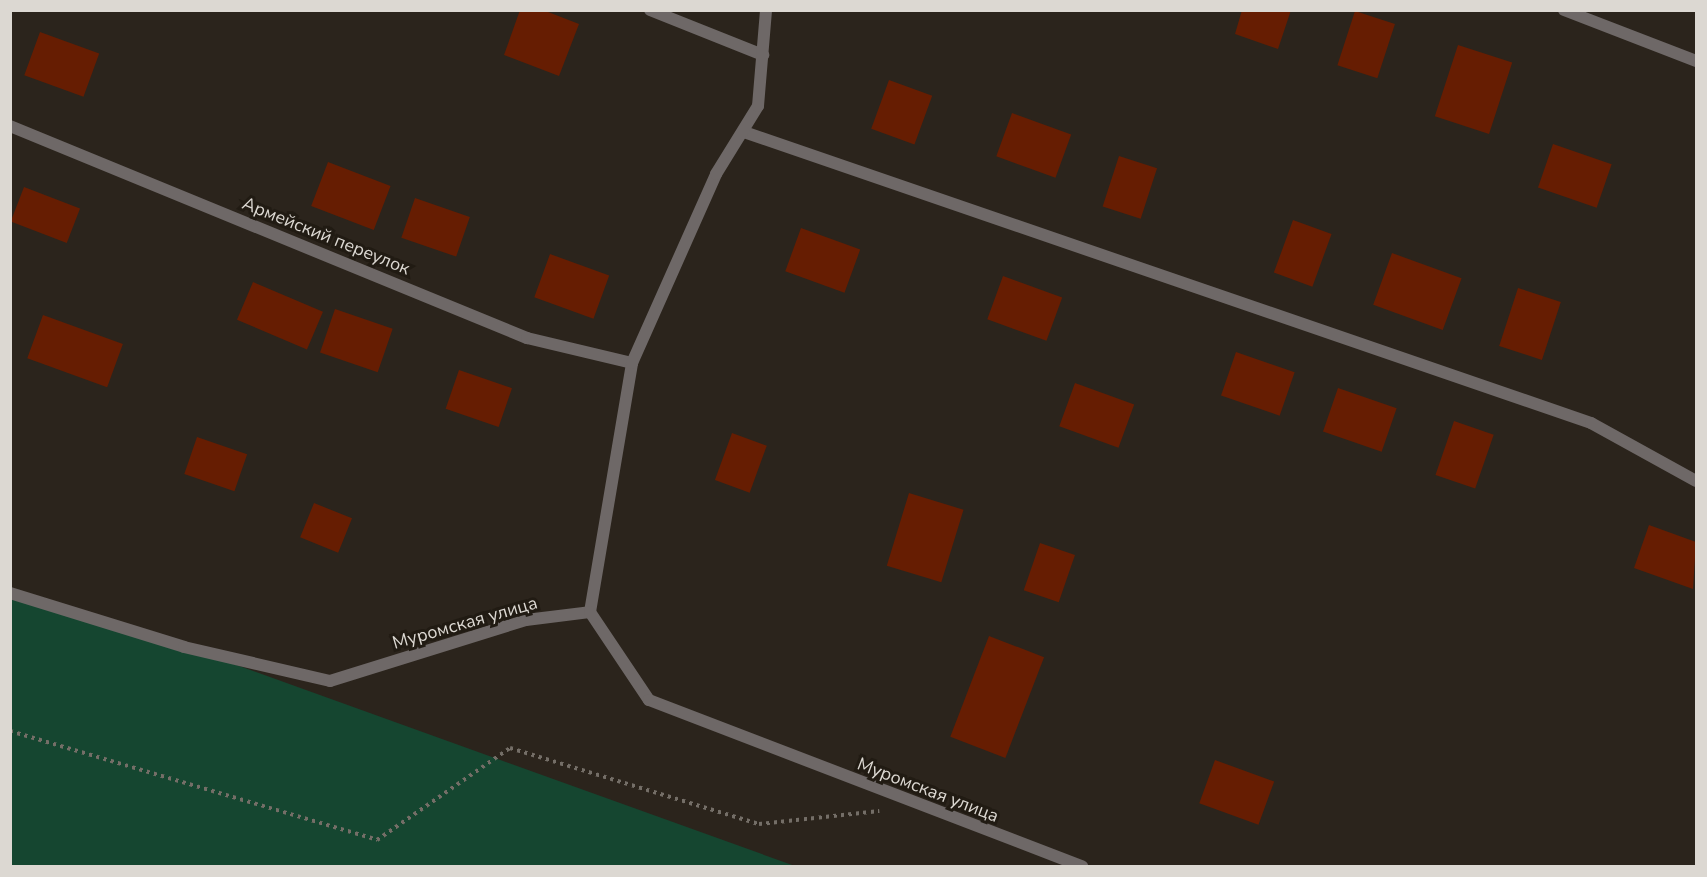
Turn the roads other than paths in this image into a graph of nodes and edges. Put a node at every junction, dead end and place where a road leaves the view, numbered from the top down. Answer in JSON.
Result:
{"nodes":[{"id":1,"x":650,"y":10,"type":"edge"},
{"id":2,"x":765,"y":10,"type":"edge"},
{"id":3,"x":1564,"y":10,"type":"edge"},
{"id":4,"x":763,"y":55,"type":"junction"},
{"id":5,"x":1696,"y":61,"type":"edge"},
{"id":6,"x":10,"y":126,"type":"edge"},
{"id":7,"x":744,"y":132,"type":"junction"},
{"id":8,"x":632,"y":363,"type":"junction"},
{"id":9,"x":1696,"y":482,"type":"edge"},
{"id":10,"x":10,"y":593,"type":"edge"},
{"id":11,"x":590,"y":612,"type":"junction"},
{"id":12,"x":1082,"y":867,"type":"edge"}],
"edges":[{"from":1,"to":4,"type":"street"},
{"from":2,"to":4,"type":"street"},
{"from":3,"to":5,"type":"street"},
{"from":4,"to":7,"type":"street"},
{"from":6,"to":8,"type":"street","name":"Армейский переулок"},
{"from":7,"to":8,"type":"street"},
{"from":7,"to":9,"type":"street"},
{"from":8,"to":11,"type":"street"},
{"from":10,"to":11,"type":"street","name":"Муромская улица"},
{"from":11,"to":12,"type":"street","name":"Муромская улица"}]}
